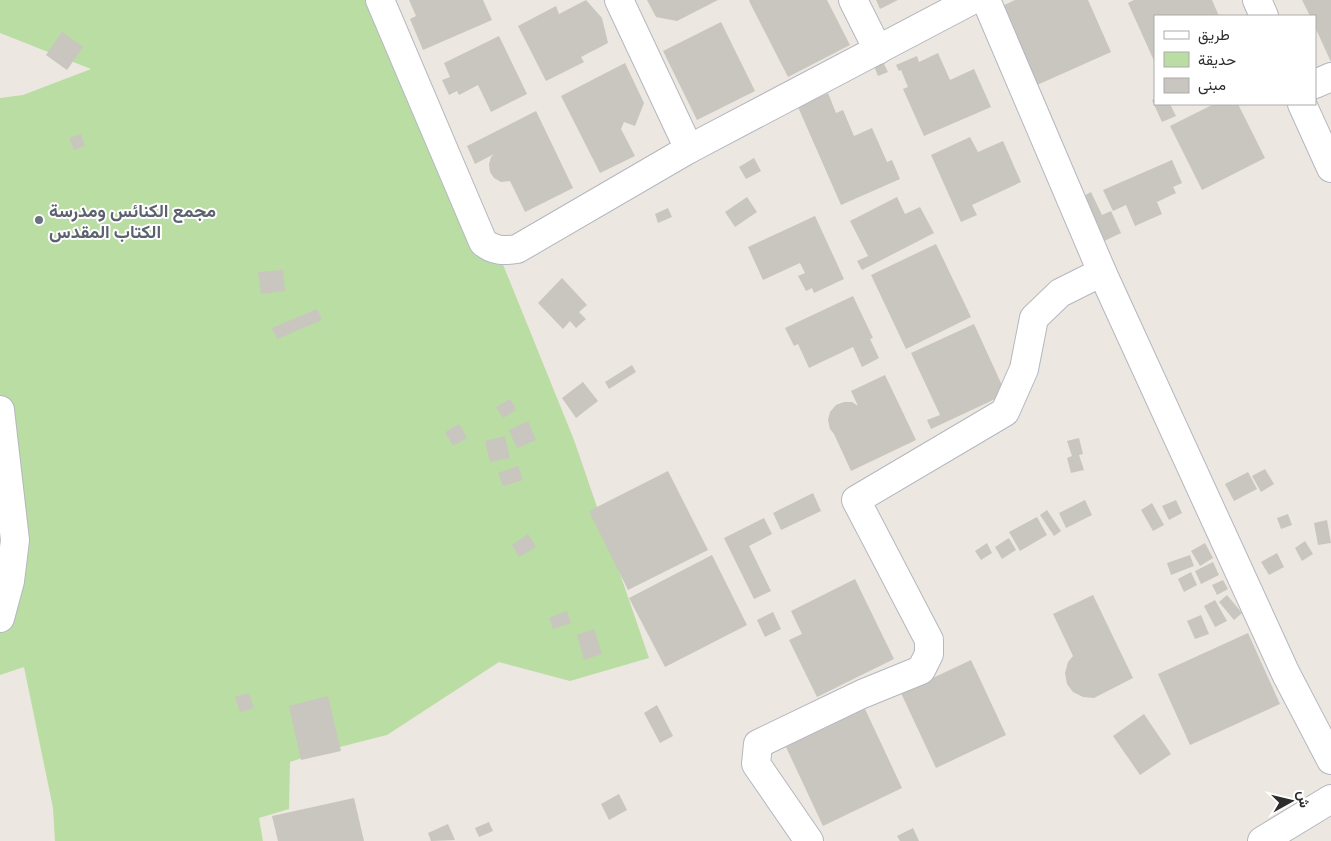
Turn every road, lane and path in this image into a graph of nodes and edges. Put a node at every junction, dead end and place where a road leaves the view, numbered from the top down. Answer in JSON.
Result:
{"nodes":[{"id":1,"x":380,"y":0,"type":"edge"},
{"id":2,"x":619,"y":0,"type":"edge"},
{"id":3,"x":853,"y":0,"type":"edge"},
{"id":4,"x":972,"y":0,"type":"edge"},
{"id":5,"x":986,"y":0,"type":"edge"},
{"id":6,"x":1257,"y":0,"type":"edge"},
{"id":7,"x":1264,"y":15,"type":"edge"},
{"id":8,"x":878,"y":50,"type":"junction"},
{"id":9,"x":1331,"y":77,"type":"edge"},
{"id":10,"x":1316,"y":84,"type":"edge"},
{"id":11,"x":1302,"y":105,"type":"edge"},
{"id":12,"x":689,"y":149,"type":"junction"},
{"id":13,"x":1331,"y":168,"type":"edge"},
{"id":14,"x":1102,"y":272,"type":"junction"},
{"id":15,"x":0,"y":410,"type":"edge"},
{"id":16,"x":0,"y":618,"type":"edge"},
{"id":17,"x":1331,"y":760,"type":"edge"},
{"id":18,"x":1331,"y":798,"type":"edge"},
{"id":19,"x":809,"y":841,"type":"edge"},
{"id":20,"x":1262,"y":841,"type":"edge"}],
"edges":[{"from":1,"to":12,"type":"street"},
{"from":2,"to":12,"type":"street"},
{"from":3,"to":8,"type":"street"},
{"from":4,"to":8,"type":"street"},
{"from":5,"to":14,"type":"street"},
{"from":6,"to":7,"type":"street"},
{"from":8,"to":12,"type":"street"},
{"from":9,"to":10,"type":"street"},
{"from":11,"to":13,"type":"street"},
{"from":14,"to":17,"type":"street"},
{"from":14,"to":19,"type":"street"},
{"from":15,"to":16,"type":"street"},
{"from":18,"to":20,"type":"street"}]}
